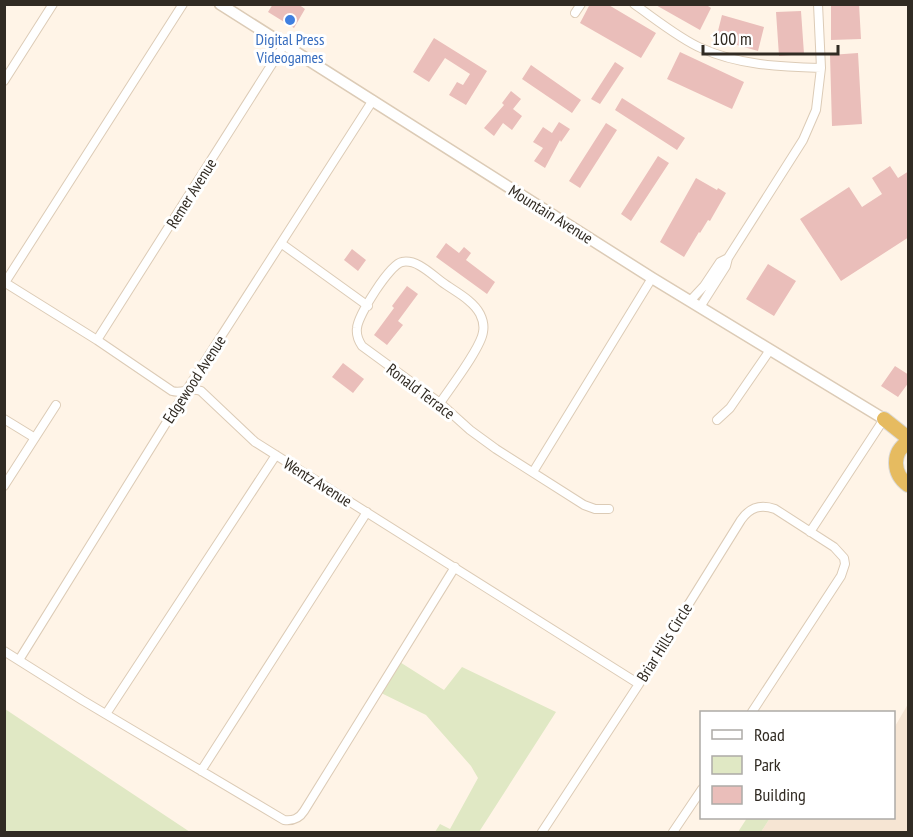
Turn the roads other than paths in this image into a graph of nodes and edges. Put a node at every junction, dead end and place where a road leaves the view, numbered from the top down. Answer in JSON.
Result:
{"nodes":[{"id":1,"x":53,"y":4,"type":"edge"},
{"id":2,"x":183,"y":4,"type":"edge"},
{"id":3,"x":220,"y":4,"type":"edge"},
{"id":4,"x":581,"y":4,"type":"edge"},
{"id":5,"x":634,"y":4,"type":"edge"},
{"id":6,"x":818,"y":4,"type":"edge"},
{"id":7,"x":575,"y":13,"type":"dead end"},
{"id":8,"x":284,"y":45,"type":"junction"},
{"id":9,"x":820,"y":68,"type":"junction"},
{"id":10,"x":4,"y":81,"type":"edge"},
{"id":11,"x":373,"y":100,"type":"junction"},
{"id":12,"x":282,"y":244,"type":"junction"},
{"id":13,"x":728,"y":258,"type":"junction"},
{"id":14,"x":652,"y":278,"type":"junction"},
{"id":15,"x":5,"y":283,"type":"edge"},
{"id":16,"x":690,"y":301,"type":"junction"},
{"id":17,"x":368,"y":306,"type":"junction"},
{"id":18,"x":700,"y":307,"type":"junction"},
{"id":19,"x":97,"y":340,"type":"junction"},
{"id":20,"x":770,"y":350,"type":"junction"},
{"id":21,"x":186,"y":391,"type":"junction"},
{"id":22,"x":440,"y":403,"type":"junction"},
{"id":23,"x":56,"y":405,"type":"dead end"},
{"id":24,"x":4,"y":419,"type":"edge"},
{"id":25,"x":884,"y":419,"type":"junction"},
{"id":26,"x":717,"y":420,"type":"dead end"},
{"id":27,"x":909,"y":428,"type":"edge"},
{"id":28,"x":35,"y":438,"type":"junction"},
{"id":29,"x":909,"y":440,"type":"edge"},
{"id":30,"x":276,"y":455,"type":"junction"},
{"id":31,"x":532,"y":472,"type":"junction"},
{"id":32,"x":909,"y":485,"type":"edge"},
{"id":33,"x":4,"y":486,"type":"edge"},
{"id":34,"x":609,"y":509,"type":"dead end"},
{"id":35,"x":367,"y":512,"type":"junction"},
{"id":36,"x":810,"y":532,"type":"junction"},
{"id":37,"x":455,"y":567,"type":"junction"},
{"id":38,"x":4,"y":651,"type":"edge"},
{"id":39,"x":19,"y":660,"type":"junction"},
{"id":40,"x":639,"y":684,"type":"junction"},
{"id":41,"x":753,"y":711,"type":"edge"},
{"id":42,"x":106,"y":714,"type":"junction"},
{"id":43,"x":201,"y":771,"type":"junction"},
{"id":44,"x":700,"y":792,"type":"edge"},
{"id":45,"x":542,"y":832,"type":"edge"},
{"id":46,"x":673,"y":832,"type":"edge"}],
"edges":[{"from":1,"to":10,"type":"street"},
{"from":2,"to":15,"type":"street"},
{"from":3,"to":8,"type":"street","name":"Mountain Avenue"},
{"from":4,"to":7,"type":"street"},
{"from":5,"to":9,"type":"street"},
{"from":6,"to":9,"type":"street"},
{"from":8,"to":11,"type":"street","name":"Mountain Avenue"},
{"from":8,"to":19,"type":"street","name":"Remer Avenue"},
{"from":9,"to":13,"type":"street"},
{"from":11,"to":12,"type":"street","name":"Edgewood Avenue"},
{"from":11,"to":14,"type":"street","name":"Mountain Avenue"},
{"from":12,"to":17,"type":"street"},
{"from":12,"to":21,"type":"street","name":"Edgewood Avenue"},
{"from":13,"to":16,"type":"street"},
{"from":13,"to":18,"type":"street"},
{"from":14,"to":16,"type":"street","name":"Mountain Avenue"},
{"from":14,"to":31,"type":"street"},
{"from":15,"to":19,"type":"street","name":"Wentz Avenue"},
{"from":16,"to":18,"type":"street","name":"Mountain Avenue"},
{"from":17,"to":22,"type":"street","name":"Ronald Terrace"},
{"from":17,"to":22,"type":"street"},
{"from":18,"to":20,"type":"street","name":"Mountain Avenue"},
{"from":19,"to":21,"type":"street","name":"Wentz Avenue"},
{"from":20,"to":25,"type":"street","name":"Mountain Avenue"},
{"from":20,"to":26,"type":"street"},
{"from":21,"to":30,"type":"street","name":"Wentz Avenue"},
{"from":21,"to":39,"type":"street","name":"Edgewood Avenue"},
{"from":22,"to":31,"type":"street","name":"Ronald Terrace"},
{"from":23,"to":28,"type":"street"},
{"from":24,"to":28,"type":"street"},
{"from":25,"to":27,"type":"highway"},
{"from":25,"to":29,"type":"highway"},
{"from":25,"to":36,"type":"street"},
{"from":28,"to":33,"type":"street"},
{"from":29,"to":32,"type":"highway"},
{"from":30,"to":35,"type":"street","name":"Wentz Avenue"},
{"from":30,"to":42,"type":"street"},
{"from":31,"to":34,"type":"street","name":"Ronald Terrace"},
{"from":35,"to":37,"type":"street","name":"Wentz Avenue"},
{"from":35,"to":43,"type":"street"},
{"from":36,"to":40,"type":"street","name":"Briar Hills Circle"},
{"from":36,"to":41,"type":"street","name":"Briar Hills Circle"},
{"from":37,"to":40,"type":"street","name":"Wentz Avenue"},
{"from":37,"to":43,"type":"street"},
{"from":38,"to":39,"type":"street"},
{"from":39,"to":42,"type":"street"},
{"from":40,"to":45,"type":"street","name":"Briar Hills Circle"},
{"from":42,"to":43,"type":"street"},
{"from":44,"to":46,"type":"street"}]}
